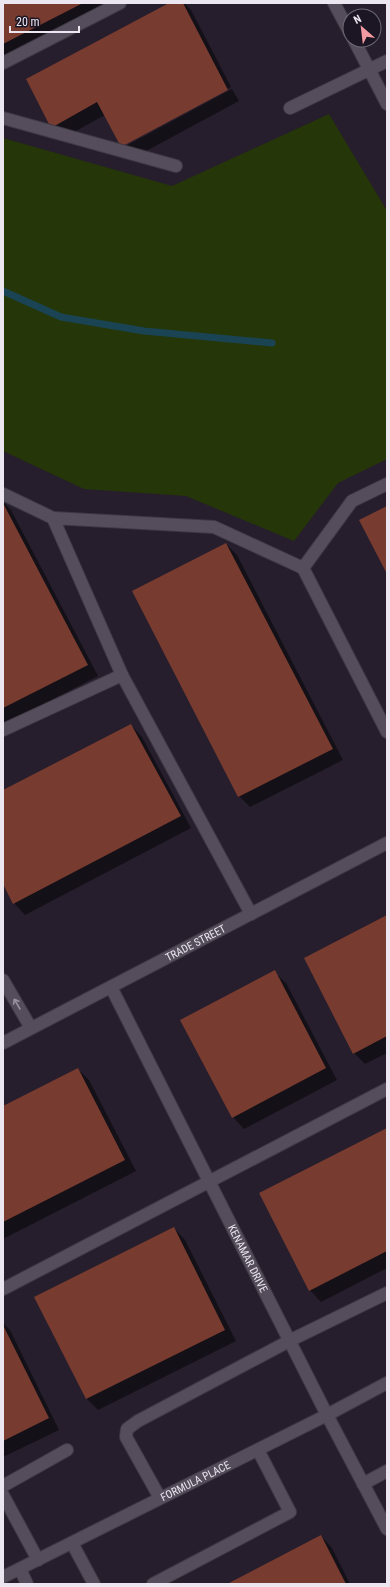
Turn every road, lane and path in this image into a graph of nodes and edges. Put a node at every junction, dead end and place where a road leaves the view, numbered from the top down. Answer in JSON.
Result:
{"nodes":[{"id":1,"x":120,"y":3,"type":"edge"},
{"id":2,"x":334,"y":3,"type":"edge"},
{"id":3,"x":342,"y":18,"type":"edge"},
{"id":4,"x":358,"y":48,"type":"edge"},
{"id":5,"x":387,"y":61,"type":"edge"},
{"id":6,"x":3,"y":63,"type":"edge"},
{"id":7,"x":369,"y":70,"type":"junction"},
{"id":8,"x":387,"y":104,"type":"edge"},
{"id":9,"x":290,"y":108,"type":"dead end"},
{"id":10,"x":3,"y":118,"type":"edge"},
{"id":11,"x":176,"y":166,"type":"dead end"},
{"id":12,"x":387,"y":484,"type":"edge"},
{"id":13,"x":3,"y":494,"type":"edge"},
{"id":14,"x":53,"y":518,"type":"junction"},
{"id":15,"x":303,"y":568,"type":"junction"},
{"id":16,"x":122,"y":675,"type":"junction"},
{"id":17,"x":3,"y":730,"type":"edge"},
{"id":18,"x":387,"y":732,"type":"edge"},
{"id":19,"x":387,"y":843,"type":"edge"},
{"id":20,"x":251,"y":914,"type":"junction"},
{"id":21,"x":3,"y":980,"type":"edge"},
{"id":22,"x":111,"y":987,"type":"junction"},
{"id":23,"x":31,"y":1028,"type":"junction"},
{"id":24,"x":3,"y":1043,"type":"edge"},
{"id":25,"x":387,"y":1089,"type":"edge"},
{"id":26,"x":210,"y":1182,"type":"junction"},
{"id":27,"x":3,"y":1289,"type":"edge"},
{"id":28,"x":387,"y":1293,"type":"edge"},
{"id":29,"x":291,"y":1340,"type":"junction"},
{"id":30,"x":387,"y":1383,"type":"edge"},
{"id":31,"x":327,"y":1414,"type":"junction"},
{"id":32,"x":67,"y":1450,"type":"dead end"},
{"id":33,"x":258,"y":1450,"type":"junction"},
{"id":34,"x":387,"y":1470,"type":"edge"},
{"id":35,"x":364,"y":1484,"type":"junction"},
{"id":36,"x":3,"y":1486,"type":"edge"},
{"id":37,"x":3,"y":1495,"type":"edge"},
{"id":38,"x":160,"y":1498,"type":"junction"},
{"id":39,"x":387,"y":1529,"type":"edge"},
{"id":40,"x":72,"y":1543,"type":"junction"},
{"id":41,"x":38,"y":1560,"type":"junction"},
{"id":42,"x":20,"y":1569,"type":"junction"},
{"id":43,"x":3,"y":1577,"type":"edge"},
{"id":44,"x":27,"y":1584,"type":"edge"},
{"id":45,"x":94,"y":1584,"type":"edge"},
{"id":46,"x":153,"y":1584,"type":"edge"}],
"edges":[{"from":1,"to":6,"type":"street"},
{"from":2,"to":3,"type":"street"},
{"from":4,"to":7,"type":"street"},
{"from":5,"to":7,"type":"street"},
{"from":7,"to":8,"type":"street"},
{"from":7,"to":9,"type":"street"},
{"from":10,"to":11,"type":"street"},
{"from":12,"to":15,"type":"street"},
{"from":13,"to":14,"type":"street"},
{"from":14,"to":15,"type":"street"},
{"from":14,"to":16,"type":"street"},
{"from":15,"to":18,"type":"street"},
{"from":16,"to":17,"type":"street"},
{"from":16,"to":20,"type":"street"},
{"from":19,"to":20,"type":"street","name":"TRADE STREET"},
{"from":20,"to":22,"type":"street","name":"TRADE STREET"},
{"from":23,"to":21,"type":"street","one_way":true},
{"from":22,"to":23,"type":"street","name":"TRADE STREET"},
{"from":22,"to":26,"type":"street","name":"KENAMAR DRIVE"},
{"from":23,"to":24,"type":"street","name":"TRADE STREET"},
{"from":25,"to":26,"type":"street"},
{"from":26,"to":27,"type":"street"},
{"from":26,"to":29,"type":"street","name":"KENAMAR DRIVE"},
{"from":28,"to":29,"type":"street"},
{"from":29,"to":31,"type":"street","name":"KENAMAR DRIVE"},
{"from":29,"to":38,"type":"street"},
{"from":30,"to":31,"type":"street","name":"FORMULA PLACE"},
{"from":31,"to":33,"type":"street","name":"FORMULA PLACE"},
{"from":31,"to":35,"type":"street","name":"KENAMAR DRIVE"},
{"from":32,"to":36,"type":"street"},
{"from":33,"to":38,"type":"street","name":"FORMULA PLACE"},
{"from":33,"to":46,"type":"street"},
{"from":34,"to":35,"type":"street"},
{"from":35,"to":39,"type":"street","name":"KENAMAR DRIVE"},
{"from":37,"to":41,"type":"street"},
{"from":38,"to":40,"type":"street","name":"FORMULA PLACE"},
{"from":40,"to":41,"type":"street","name":"FORMULA PLACE"},
{"from":40,"to":45,"type":"street"},
{"from":41,"to":42,"type":"street","name":"FORMULA PLACE"},
{"from":42,"to":43,"type":"street","name":"FORMULA PLACE"},
{"from":42,"to":44,"type":"street"}]}
